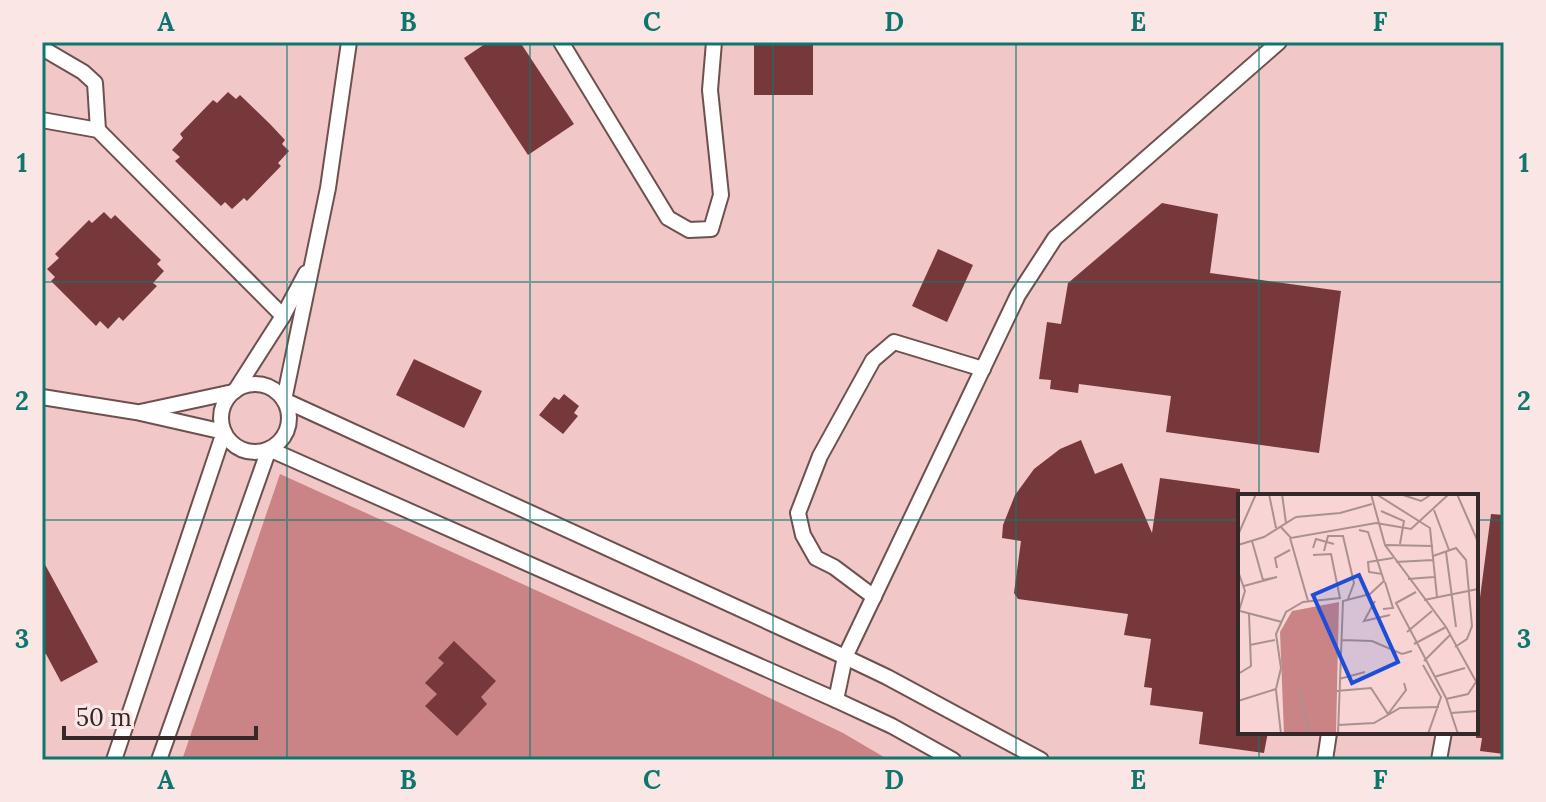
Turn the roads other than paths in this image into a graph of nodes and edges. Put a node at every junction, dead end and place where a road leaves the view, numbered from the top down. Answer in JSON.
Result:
{"nodes":[{"id":1,"x":349,"y":42,"type":"edge"},
{"id":2,"x":561,"y":42,"type":"edge"},
{"id":3,"x":714,"y":42,"type":"edge"},
{"id":4,"x":1279,"y":42,"type":"edge"},
{"id":5,"x":42,"y":48,"type":"edge"},
{"id":6,"x":42,"y":120,"type":"edge"},
{"id":7,"x":98,"y":130,"type":"junction"},
{"id":8,"x":314,"y":258,"type":"junction"},
{"id":9,"x":283,"y":316,"type":"junction"},
{"id":10,"x":983,"y":369,"type":"junction"},
{"id":11,"x":234,"y":391,"type":"junction"},
{"id":12,"x":42,"y":397,"type":"edge"},
{"id":13,"x":284,"y":400,"type":"junction"},
{"id":14,"x":136,"y":412,"type":"junction"},
{"id":15,"x":224,"y":432,"type":"junction"},
{"id":16,"x":269,"y":449,"type":"junction"},
{"id":17,"x":874,"y":597,"type":"junction"},
{"id":18,"x":845,"y":657,"type":"junction"},
{"id":19,"x":836,"y":700,"type":"junction"},
{"id":20,"x":1329,"y":734,"type":"edge"},
{"id":21,"x":1444,"y":734,"type":"edge"},
{"id":22,"x":114,"y":760,"type":"edge"},
{"id":23,"x":159,"y":760,"type":"edge"},
{"id":24,"x":953,"y":760,"type":"edge"},
{"id":25,"x":1041,"y":760,"type":"edge"},
{"id":26,"x":1325,"y":760,"type":"edge"},
{"id":27,"x":1439,"y":760,"type":"edge"}],
"edges":[{"from":1,"to":8,"type":"lane"},
{"from":2,"to":3,"type":"lane"},
{"from":4,"to":10,"type":"lane"},
{"from":5,"to":7,"type":"lane"},
{"from":6,"to":7,"type":"lane"},
{"from":7,"to":9,"type":"lane"},
{"from":8,"to":9,"type":"lane"},
{"from":8,"to":13,"type":"lane"},
{"from":9,"to":11,"type":"lane"},
{"from":10,"to":17,"type":"lane"},
{"from":10,"to":17,"type":"lane"},
{"from":11,"to":13,"type":"lane"},
{"from":11,"to":14,"type":"lane"},
{"from":11,"to":15,"type":"lane"},
{"from":12,"to":14,"type":"lane"},
{"from":13,"to":16,"type":"lane"},
{"from":13,"to":18,"type":"lane"},
{"from":14,"to":15,"type":"lane"},
{"from":15,"to":16,"type":"lane"},
{"from":15,"to":22,"type":"lane"},
{"from":16,"to":19,"type":"lane"},
{"from":16,"to":23,"type":"lane"},
{"from":17,"to":18,"type":"lane"},
{"from":18,"to":19,"type":"lane"},
{"from":18,"to":25,"type":"lane"},
{"from":19,"to":24,"type":"lane"},
{"from":20,"to":26,"type":"lane"},
{"from":21,"to":27,"type":"lane"}]}
